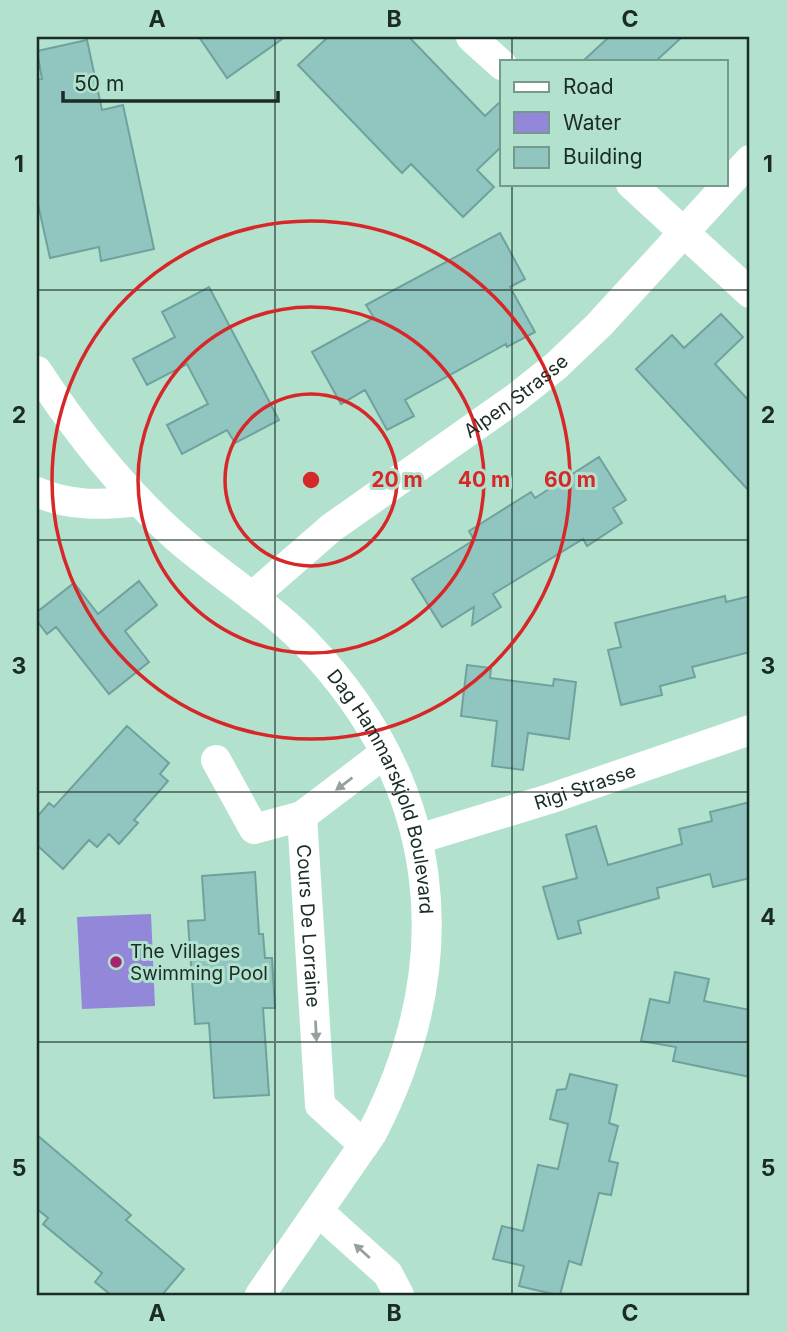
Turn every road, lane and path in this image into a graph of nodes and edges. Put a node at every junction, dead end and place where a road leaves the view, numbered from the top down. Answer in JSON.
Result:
{"nodes":[{"id":1,"x":471,"y":37,"type":"edge"},
{"id":2,"x":500,"y":63,"type":"edge"},
{"id":3,"x":750,"y":160,"type":"edge"},
{"id":4,"x":728,"y":184,"type":"edge"},
{"id":5,"x":633,"y":186,"type":"edge"},
{"id":6,"x":726,"y":186,"type":"edge"},
{"id":7,"x":684,"y":232,"type":"junction"},
{"id":8,"x":750,"y":293,"type":"edge"},
{"id":9,"x":37,"y":372,"type":"edge"},
{"id":10,"x":37,"y":492,"type":"edge"},
{"id":11,"x":139,"y":501,"type":"junction"},
{"id":12,"x":251,"y":597,"type":"junction"},
{"id":13,"x":750,"y":730,"type":"edge"},
{"id":14,"x":385,"y":752,"type":"junction"},
{"id":15,"x":216,"y":760,"type":"dead end"},
{"id":16,"x":302,"y":816,"type":"junction"},
{"id":17,"x":418,"y":839,"type":"junction"},
{"id":18,"x":365,"y":1145,"type":"junction"},
{"id":19,"x":319,"y":1212,"type":"junction"},
{"id":20,"x":260,"y":1295,"type":"edge"},
{"id":21,"x":399,"y":1295,"type":"edge"}],
"edges":[{"from":1,"to":2,"type":"street"},
{"from":3,"to":4,"type":"street","name":"Alpen Strasse"},
{"from":5,"to":7,"type":"street"},
{"from":6,"to":7,"type":"street","name":"Alpen Strasse"},
{"from":7,"to":8,"type":"street"},
{"from":7,"to":12,"type":"street","name":"Alpen Strasse"},
{"from":9,"to":11,"type":"street","name":"Dag Hammarskjold Boulevard"},
{"from":10,"to":11,"type":"street"},
{"from":11,"to":12,"type":"street","name":"Dag Hammarskjold Boulevard"},
{"from":12,"to":14,"type":"street","name":"Dag Hammarskjold Boulevard"},
{"from":13,"to":17,"type":"street","name":"Rigi Strasse"},
{"from":14,"to":16,"type":"street","one_way":true},
{"from":14,"to":17,"type":"street","name":"Dag Hammarskjold Boulevard"},
{"from":15,"to":16,"type":"street","name":"Cours De Lorraine"},
{"from":16,"to":18,"type":"street","name":"Cours De Lorraine","one_way":true},
{"from":17,"to":18,"type":"street","name":"Dag Hammarskjold Boulevard"},
{"from":18,"to":19,"type":"street","name":"Dag Hammarskjold Boulevard"},
{"from":19,"to":20,"type":"street","name":"Dag Hammarskjold Boulevard"},
{"from":21,"to":19,"type":"street","one_way":true}]}
